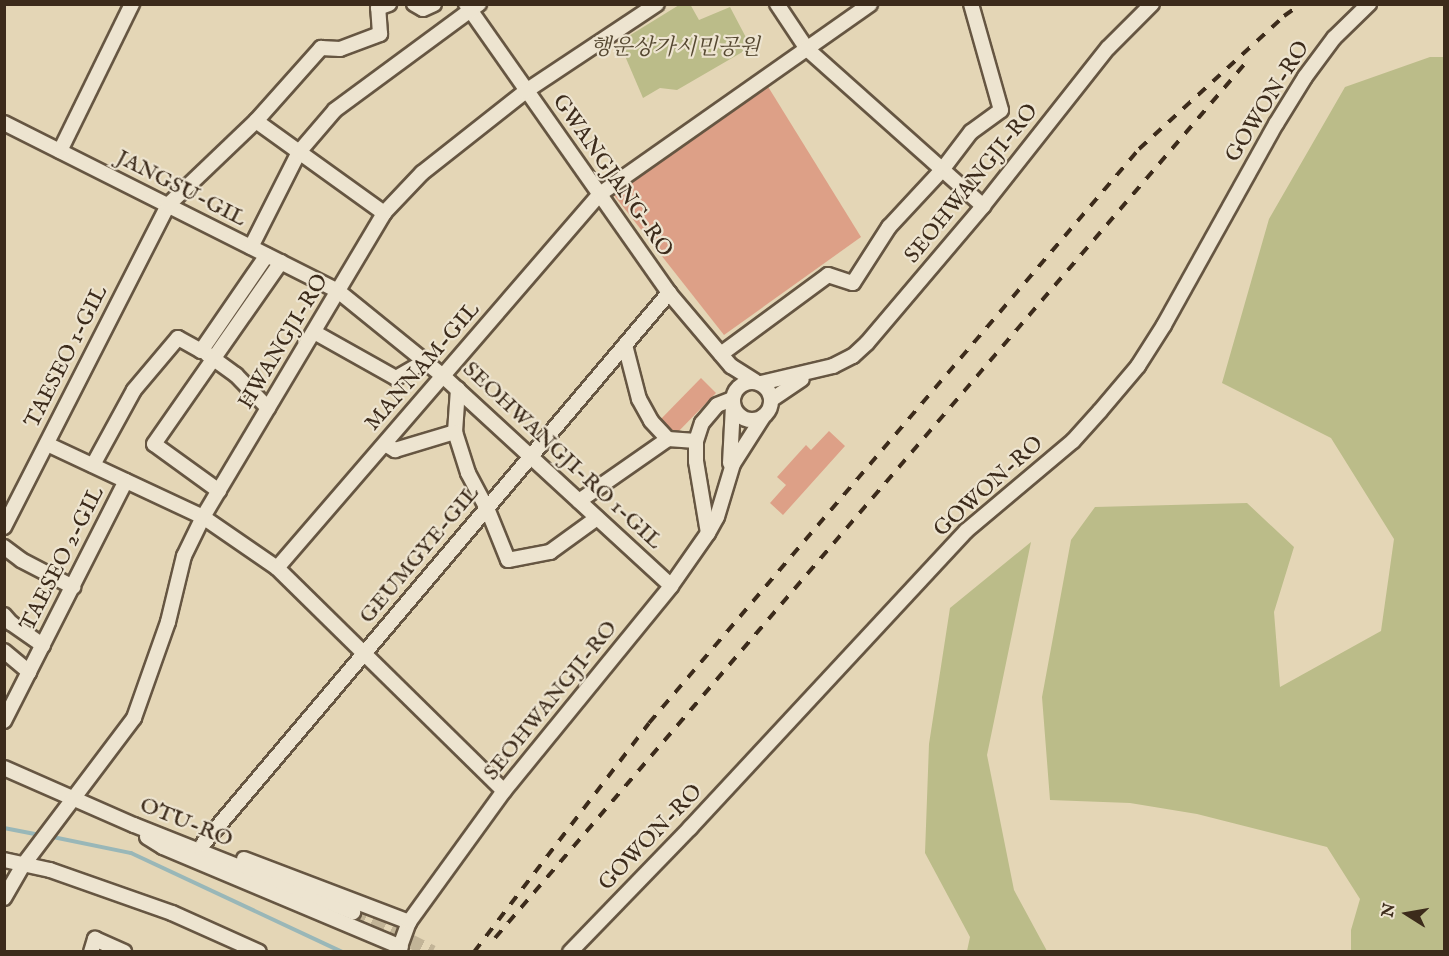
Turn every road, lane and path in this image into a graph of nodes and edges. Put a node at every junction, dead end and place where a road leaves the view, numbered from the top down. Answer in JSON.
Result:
{"nodes":[{"id":1,"x":132,"y":4,"type":"edge"},
{"id":2,"x":389,"y":4,"type":"edge"},
{"id":3,"x":414,"y":4,"type":"edge"},
{"id":4,"x":434,"y":4,"type":"edge"},
{"id":5,"x":657,"y":4,"type":"edge"},
{"id":6,"x":777,"y":4,"type":"edge"},
{"id":7,"x":870,"y":4,"type":"edge"},
{"id":8,"x":971,"y":4,"type":"edge"},
{"id":9,"x":1152,"y":4,"type":"edge"},
{"id":10,"x":1369,"y":4,"type":"edge"},
{"id":11,"x":472,"y":7,"type":"edge"},
{"id":12,"x":807,"y":49,"type":"junction"},
{"id":13,"x":526,"y":91,"type":"junction"},
{"id":14,"x":256,"y":121,"type":"junction"},
{"id":15,"x":4,"y":123,"type":"edge"},
{"id":16,"x":60,"y":151,"type":"junction"},
{"id":17,"x":299,"y":152,"type":"junction"},
{"id":18,"x":942,"y":170,"type":"junction"},
{"id":19,"x":600,"y":194,"type":"junction"},
{"id":20,"x":168,"y":206,"type":"junction"},
{"id":21,"x":983,"y":206,"type":"junction"},
{"id":22,"x":384,"y":213,"type":"junction"},
{"id":23,"x":251,"y":247,"type":"junction"},
{"id":24,"x":267,"y":255,"type":"junction"},
{"id":25,"x":281,"y":262,"type":"junction"},
{"id":26,"x":338,"y":291,"type":"junction"},
{"id":27,"x":669,"y":293,"type":"junction"},
{"id":28,"x":314,"y":332,"type":"junction"},
{"id":29,"x":625,"y":345,"type":"junction"},
{"id":30,"x":207,"y":354,"type":"junction"},
{"id":31,"x":721,"y":354,"type":"junction"},
{"id":32,"x":426,"y":361,"type":"junction"},
{"id":33,"x":731,"y":366,"type":"junction"},
{"id":34,"x":812,"y":373,"type":"junction"},
{"id":35,"x":443,"y":376,"type":"junction"},
{"id":36,"x":758,"y":382,"type":"junction"},
{"id":37,"x":458,"y":389,"type":"junction"},
{"id":38,"x":733,"y":400,"type":"junction"},
{"id":39,"x":771,"y":400,"type":"junction"},
{"id":40,"x":268,"y":408,"type":"junction"},
{"id":41,"x":763,"y":417,"type":"junction"},
{"id":42,"x":455,"y":432,"type":"junction"},
{"id":43,"x":668,"y":439,"type":"junction"},
{"id":44,"x":696,"y":441,"type":"junction"},
{"id":45,"x":47,"y":444,"type":"junction"},
{"id":46,"x":385,"y":444,"type":"junction"},
{"id":47,"x":531,"y":456,"type":"junction"},
{"id":48,"x":93,"y":465,"type":"junction"},
{"id":49,"x":728,"y":480,"type":"junction"},
{"id":50,"x":126,"y":481,"type":"junction"},
{"id":51,"x":219,"y":491,"type":"junction"},
{"id":52,"x":579,"y":501,"type":"junction"},
{"id":53,"x":487,"y":508,"type":"junction"},
{"id":54,"x":203,"y":517,"type":"junction"},
{"id":55,"x":597,"y":518,"type":"junction"},
{"id":56,"x":4,"y":527,"type":"edge"},
{"id":57,"x":708,"y":533,"type":"junction"},
{"id":58,"x":4,"y":547,"type":"edge"},
{"id":59,"x":278,"y":568,"type":"junction"},
{"id":60,"x":73,"y":586,"type":"junction"},
{"id":61,"x":671,"y":586,"type":"junction"},
{"id":62,"x":4,"y":615,"type":"edge"},
{"id":63,"x":43,"y":645,"type":"junction"},
{"id":64,"x":4,"y":651,"type":"edge"},
{"id":65,"x":363,"y":654,"type":"junction"},
{"id":66,"x":29,"y":672,"type":"junction"},
{"id":67,"x":4,"y":721,"type":"edge"},
{"id":68,"x":4,"y":768,"type":"edge"},
{"id":69,"x":504,"y":791,"type":"junction"},
{"id":70,"x":73,"y":799,"type":"junction"},
{"id":71,"x":109,"y":814,"type":"junction"},
{"id":72,"x":203,"y":844,"type":"junction"},
{"id":73,"x":4,"y":860,"type":"edge"},
{"id":74,"x":24,"y":864,"type":"junction"},
{"id":75,"x":4,"y":898,"type":"edge"},
{"id":76,"x":353,"y":912,"type":"tunnel mouth"},
{"id":77,"x":409,"y":922,"type":"junction"},
{"id":78,"x":400,"y":949,"type":"edge"},
{"id":79,"x":91,"y":951,"type":"edge"},
{"id":80,"x":123,"y":951,"type":"edge"},
{"id":81,"x":259,"y":951,"type":"edge"},
{"id":82,"x":570,"y":951,"type":"edge"}],
"edges":[{"from":1,"to":16,"type":"street"},
{"from":2,"to":14,"type":"street","name":"TAESEO 1-GIL"},
{"from":3,"to":4,"type":"street"},
{"from":5,"to":13,"type":"street","name":"HWANGJI-RO"},
{"from":6,"to":12,"type":"street"},
{"from":7,"to":12,"type":"street","name":"MANNAM-GIL"},
{"from":8,"to":18,"type":"street"},
{"from":9,"to":21,"type":"street","name":"SEOHWANGJI-RO"},
{"from":10,"to":82,"type":"street","name":"GOWON-RO"},
{"from":11,"to":13,"type":"street","name":"GWANGJANG-RO"},
{"from":11,"to":17,"type":"street"},
{"from":12,"to":18,"type":"street"},
{"from":12,"to":19,"type":"street","name":"MANNAM-GIL"},
{"from":13,"to":19,"type":"street","name":"GWANGJANG-RO"},
{"from":13,"to":22,"type":"street","name":"HWANGJI-RO"},
{"from":14,"to":17,"type":"street"},
{"from":14,"to":20,"type":"street","name":"TAESEO 1-GIL"},
{"from":15,"to":16,"type":"street","name":"JANGSU-GIL"},
{"from":16,"to":20,"type":"street","name":"JANGSU-GIL"},
{"from":17,"to":22,"type":"street"},
{"from":17,"to":23,"type":"street"},
{"from":18,"to":21,"type":"street"},
{"from":18,"to":31,"type":"street"},
{"from":19,"to":27,"type":"street","name":"GWANGJANG-RO"},
{"from":19,"to":35,"type":"street","name":"MANNAM-GIL"},
{"from":20,"to":23,"type":"street","name":"JANGSU-GIL"},
{"from":20,"to":45,"type":"street","name":"TAESEO 1-GIL"},
{"from":21,"to":34,"type":"street","name":"SEOHWANGJI-RO"},
{"from":22,"to":26,"type":"street","name":"HWANGJI-RO"},
{"from":23,"to":24,"type":"street","name":"JANGSU-GIL"},
{"from":24,"to":25,"type":"street","name":"JANGSU-GIL"},
{"from":24,"to":30,"type":"street"},
{"from":25,"to":26,"type":"street","name":"JANGSU-GIL"},
{"from":25,"to":30,"type":"street"},
{"from":26,"to":28,"type":"street","name":"HWANGJI-RO"},
{"from":26,"to":32,"type":"street","name":"SEOHWANGJI-RO 1-GIL"},
{"from":27,"to":29,"type":"street","name":"GEUMGYE-GIL"},
{"from":27,"to":31,"type":"street","name":"GWANGJANG-RO"},
{"from":28,"to":32,"type":"street"},
{"from":28,"to":40,"type":"street","name":"HWANGJI-RO"},
{"from":29,"to":43,"type":"street"},
{"from":29,"to":47,"type":"street","name":"GEUMGYE-GIL"},
{"from":30,"to":40,"type":"street"},
{"from":30,"to":48,"type":"street"},
{"from":30,"to":51,"type":"street"},
{"from":31,"to":33,"type":"street","name":"GWANGJANG-RO"},
{"from":32,"to":35,"type":"street","name":"SEOHWANGJI-RO 1-GIL"},
{"from":33,"to":36,"type":"street","name":"GWANGJANG-RO"},
{"from":33,"to":38,"type":"street"},
{"from":34,"to":36,"type":"street"},
{"from":34,"to":39,"type":"street"},
{"from":35,"to":37,"type":"street","name":"SEOHWANGJI-RO 1-GIL"},
{"from":35,"to":46,"type":"street","name":"MANNAM-GIL"},
{"from":36,"to":38,"type":"street"},
{"from":36,"to":39,"type":"street"},
{"from":37,"to":42,"type":"street"},
{"from":37,"to":47,"type":"street","name":"SEOHWANGJI-RO 1-GIL"},
{"from":38,"to":41,"type":"street"},
{"from":38,"to":44,"type":"street"},
{"from":38,"to":49,"type":"street"},
{"from":39,"to":41,"type":"street"},
{"from":40,"to":51,"type":"street","name":"HWANGJI-RO"},
{"from":41,"to":49,"type":"street"},
{"from":42,"to":46,"type":"street"},
{"from":42,"to":53,"type":"street"},
{"from":43,"to":44,"type":"street"},
{"from":43,"to":52,"type":"street"},
{"from":44,"to":57,"type":"street"},
{"from":45,"to":48,"type":"street"},
{"from":45,"to":56,"type":"street","name":"TAESEO 1-GIL"},
{"from":46,"to":59,"type":"street","name":"MANNAM-GIL"},
{"from":47,"to":52,"type":"street","name":"SEOHWANGJI-RO 1-GIL"},
{"from":47,"to":53,"type":"street","name":"GEUMGYE-GIL"},
{"from":48,"to":50,"type":"street"},
{"from":49,"to":57,"type":"street","name":"SEOHWANGJI-RO"},
{"from":50,"to":54,"type":"street"},
{"from":50,"to":60,"type":"street","name":"TAESEO 2-GIL"},
{"from":51,"to":54,"type":"street","name":"HWANGJI-RO"},
{"from":52,"to":55,"type":"street","name":"SEOHWANGJI-RO 1-GIL"},
{"from":53,"to":55,"type":"street"},
{"from":53,"to":65,"type":"street","name":"GEUMGYE-GIL"},
{"from":54,"to":59,"type":"street"},
{"from":54,"to":70,"type":"street","name":"HWANGJI-RO"},
{"from":55,"to":61,"type":"street","name":"SEOHWANGJI-RO 1-GIL"},
{"from":57,"to":61,"type":"street","name":"SEOHWANGJI-RO"},
{"from":58,"to":60,"type":"street"},
{"from":59,"to":65,"type":"street"},
{"from":60,"to":63,"type":"street","name":"TAESEO 2-GIL"},
{"from":61,"to":69,"type":"street","name":"SEOHWANGJI-RO"},
{"from":62,"to":63,"type":"street"},
{"from":63,"to":66,"type":"street","name":"TAESEO 2-GIL"},
{"from":64,"to":66,"type":"street"},
{"from":65,"to":69,"type":"street"},
{"from":65,"to":72,"type":"street","name":"GEUMGYE-GIL"},
{"from":66,"to":67,"type":"street","name":"TAESEO 2-GIL"},
{"from":68,"to":70,"type":"street","name":"OTU-RO"},
{"from":69,"to":77,"type":"street","name":"SEOHWANGJI-RO"},
{"from":70,"to":71,"type":"street","name":"OTU-RO"},
{"from":70,"to":74,"type":"street","name":"HWANGJI-RO"},
{"from":71,"to":72,"type":"street"},
{"from":71,"to":76,"type":"street","name":"OTU-RO"},
{"from":71,"to":78,"type":"street"},
{"from":72,"to":77,"type":"street"},
{"from":73,"to":74,"type":"street"},
{"from":74,"to":75,"type":"street"},
{"from":74,"to":81,"type":"street"},
{"from":77,"to":78,"type":"street","name":"SEOHWANGJI-RO"},
{"from":79,"to":80,"type":"street"}]}
